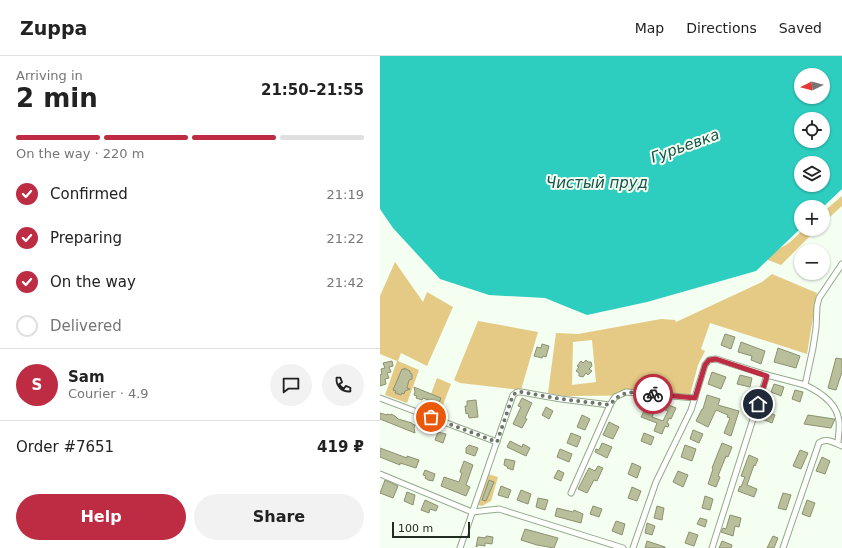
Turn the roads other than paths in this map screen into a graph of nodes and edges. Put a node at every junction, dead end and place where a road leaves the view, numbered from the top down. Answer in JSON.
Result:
{"nodes":[{"id":1,"x":842,"y":264,"type":"edge"},
{"id":2,"x":767,"y":376,"type":"junction"},
{"id":3,"x":805,"y":385,"type":"junction"},
{"id":4,"x":380,"y":398,"type":"edge"},
{"id":5,"x":695,"y":398,"type":"junction"},
{"id":6,"x":610,"y":405,"type":"junction"},
{"id":7,"x":497,"y":442,"type":"junction"},
{"id":8,"x":840,"y":445,"type":"edge"},
{"id":9,"x":380,"y":474,"type":"edge"},
{"id":10,"x":571,"y":493,"type":"dead end"},
{"id":11,"x":472,"y":512,"type":"junction"},
{"id":12,"x":460,"y":548,"type":"edge"},
{"id":13,"x":623,"y":548,"type":"edge"},
{"id":14,"x":633,"y":548,"type":"edge"},
{"id":15,"x":712,"y":548,"type":"edge"},
{"id":16,"x":783,"y":548,"type":"edge"}],
"edges":[{"from":1,"to":3,"type":"street"},
{"from":2,"to":3,"type":"street"},
{"from":2,"to":5,"type":"street"},
{"from":2,"to":15,"type":"street"},
{"from":3,"to":8,"type":"street"},
{"from":4,"to":7,"type":"street"},
{"from":5,"to":6,"type":"street"},
{"from":5,"to":14,"type":"street"},
{"from":6,"to":7,"type":"street"},
{"from":6,"to":10,"type":"street"},
{"from":7,"to":11,"type":"street"},
{"from":8,"to":16,"type":"street"},
{"from":9,"to":11,"type":"street"},
{"from":11,"to":12,"type":"street"},
{"from":11,"to":13,"type":"street"}]}
